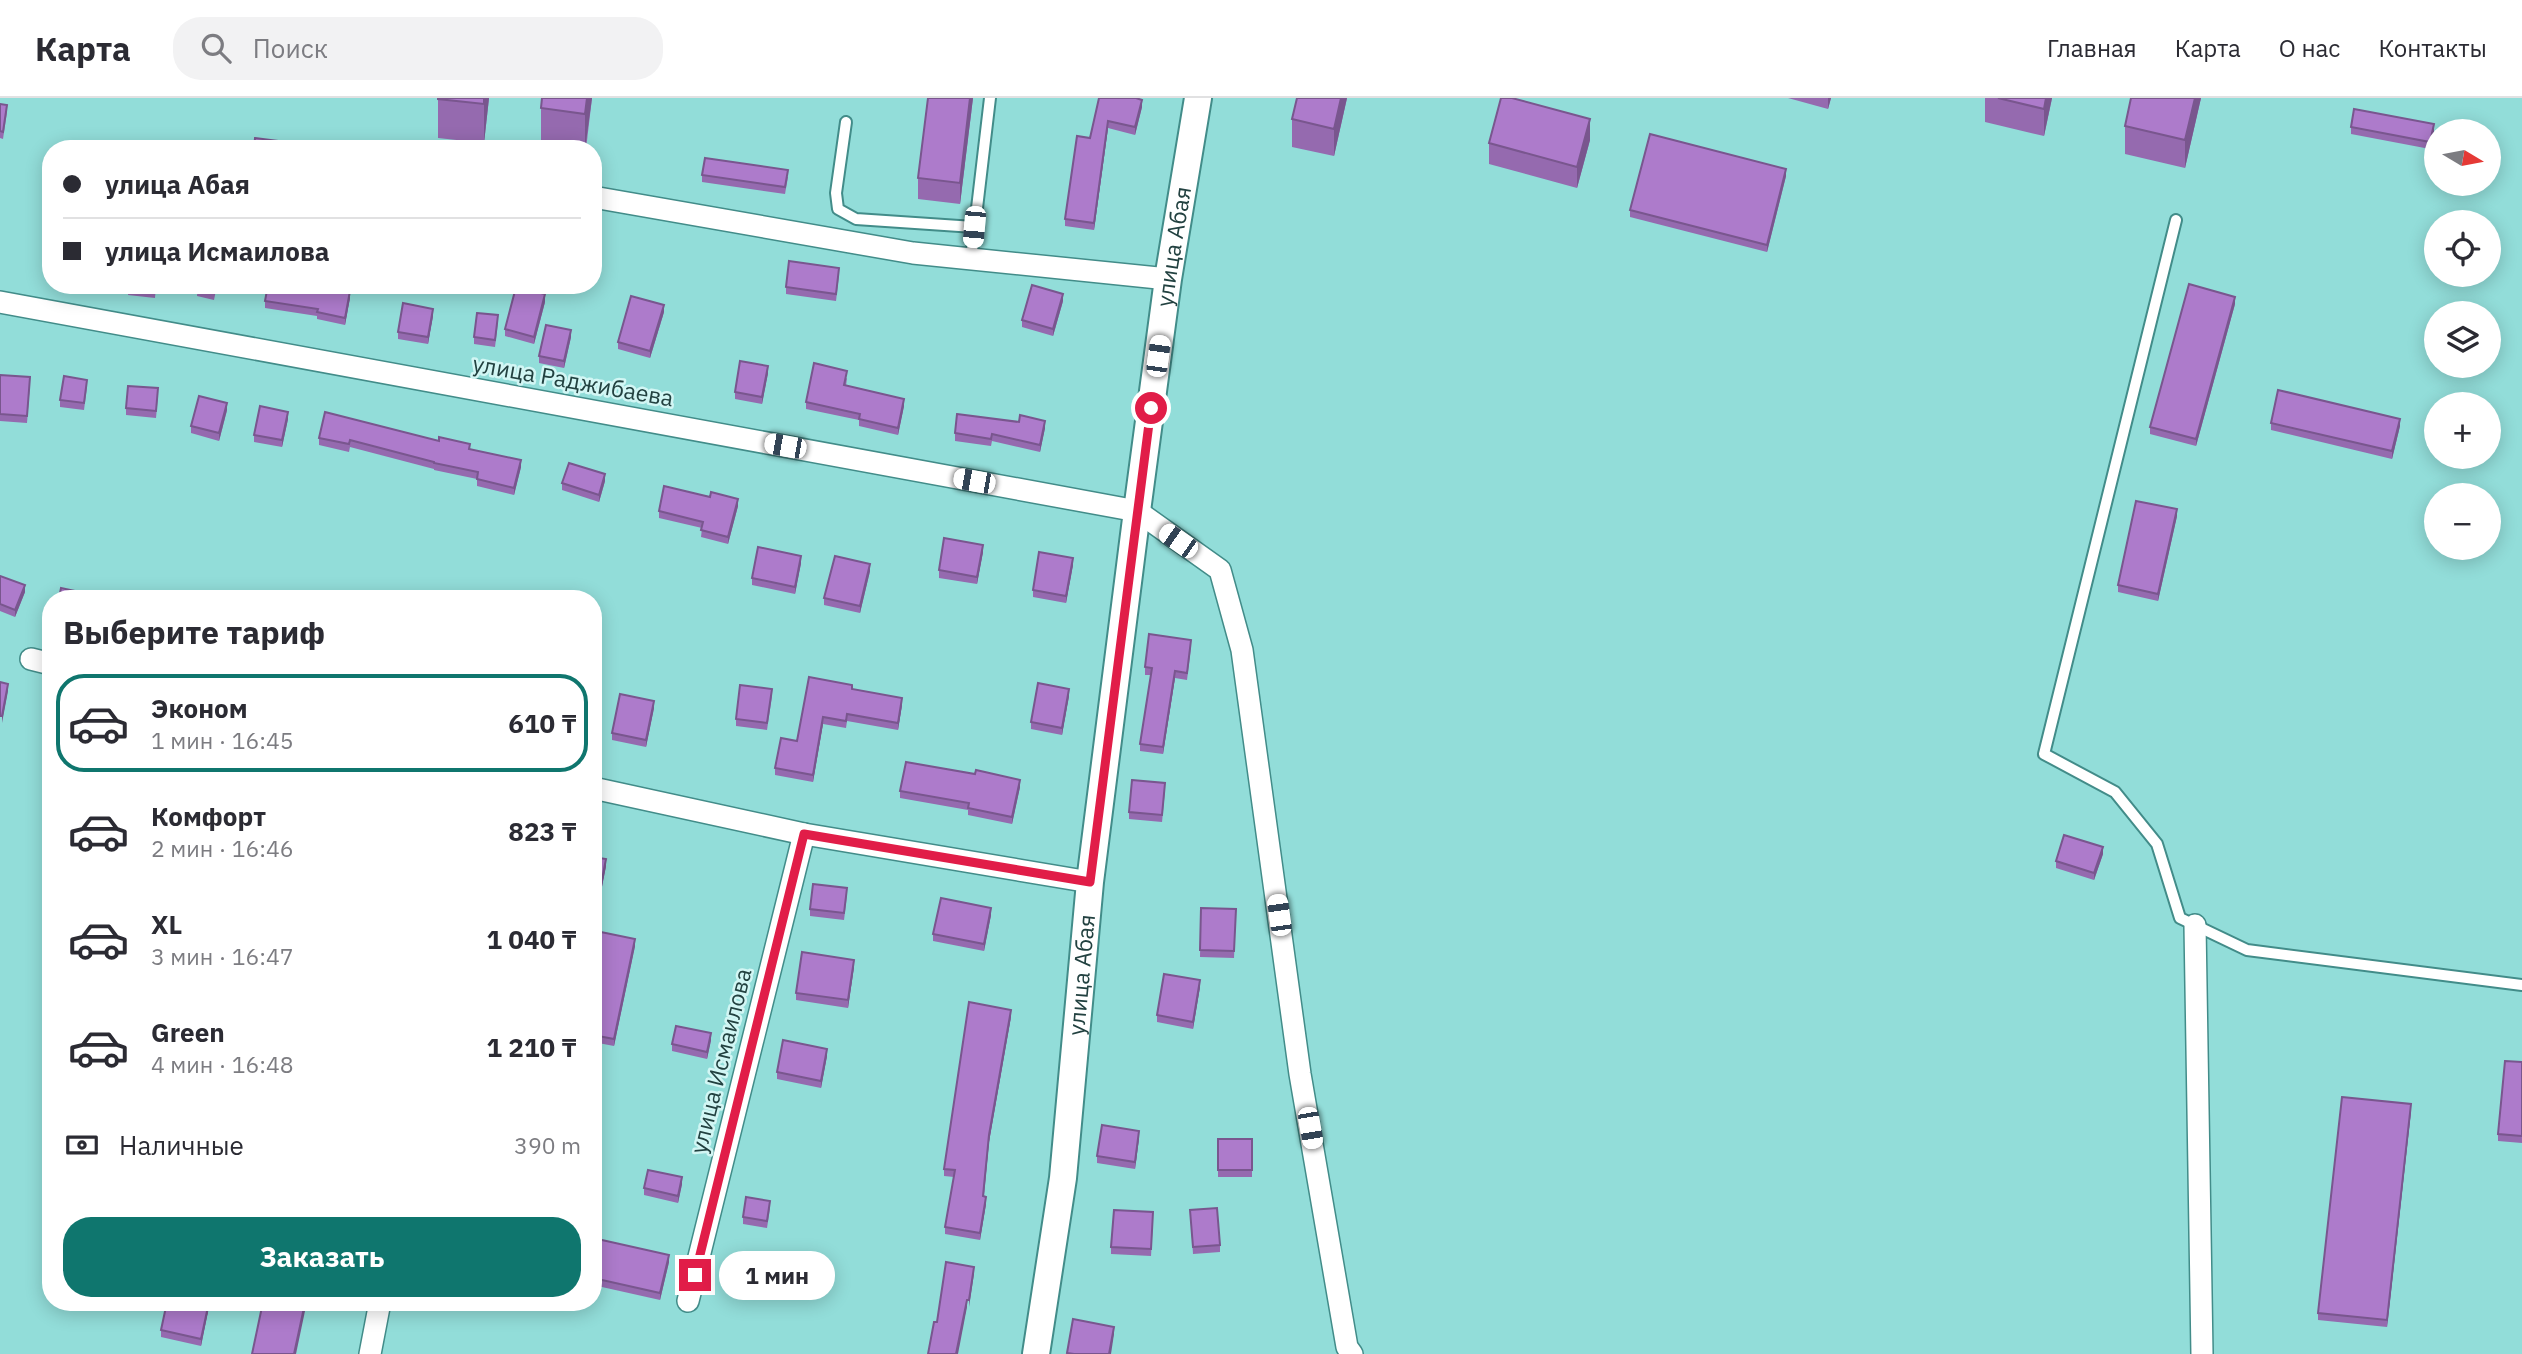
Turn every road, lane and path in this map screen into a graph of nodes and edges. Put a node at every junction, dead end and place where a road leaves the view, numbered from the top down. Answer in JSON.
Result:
{"nodes":[{"id":1,"x":990,"y":98,"type":"edge"},
{"id":2,"x":1198,"y":98,"type":"edge"},
{"id":3,"x":846,"y":122,"type":"dead end"},
{"id":4,"x":602,"y":199,"type":"edge"},
{"id":5,"x":2176,"y":220,"type":"dead end"},
{"id":6,"x":974,"y":227,"type":"junction"},
{"id":7,"x":971,"y":259,"type":"junction"},
{"id":8,"x":1168,"y":279,"type":"junction"},
{"id":9,"x":0,"y":302,"type":"edge"},
{"id":10,"x":1137,"y":511,"type":"junction"},
{"id":11,"x":602,"y":790,"type":"edge"},
{"id":12,"x":804,"y":834,"type":"junction"},
{"id":13,"x":1090,"y":882,"type":"junction"},
{"id":14,"x":2195,"y":925,"type":"junction"},
{"id":15,"x":2522,"y":985,"type":"edge"},
{"id":16,"x":688,"y":1301,"type":"dead end"},
{"id":17,"x":378,"y":1311,"type":"edge"},
{"id":18,"x":370,"y":1354,"type":"edge"},
{"id":19,"x":1036,"y":1354,"type":"edge"},
{"id":20,"x":1352,"y":1354,"type":"edge"},
{"id":21,"x":2202,"y":1354,"type":"edge"}],
"edges":[{"from":1,"to":6,"type":"lane"},
{"from":2,"to":8,"type":"street","name":"улица Абая"},
{"from":3,"to":6,"type":"lane"},
{"from":4,"to":7,"type":"street"},
{"from":5,"to":14,"type":"lane"},
{"from":6,"to":7,"type":"lane"},
{"from":7,"to":8,"type":"street"},
{"from":8,"to":10,"type":"street","name":"улица Абая"},
{"from":9,"to":10,"type":"street","name":"улица Раджибаева"},
{"from":10,"to":13,"type":"street","name":"улица Абая"},
{"from":10,"to":20,"type":"street"},
{"from":11,"to":12,"type":"street"},
{"from":12,"to":13,"type":"street"},
{"from":12,"to":16,"type":"street","name":"улица Исмаилова"},
{"from":13,"to":19,"type":"street","name":"улица Абая"},
{"from":14,"to":15,"type":"lane"},
{"from":14,"to":21,"type":"street"},
{"from":17,"to":18,"type":"street"}]}
